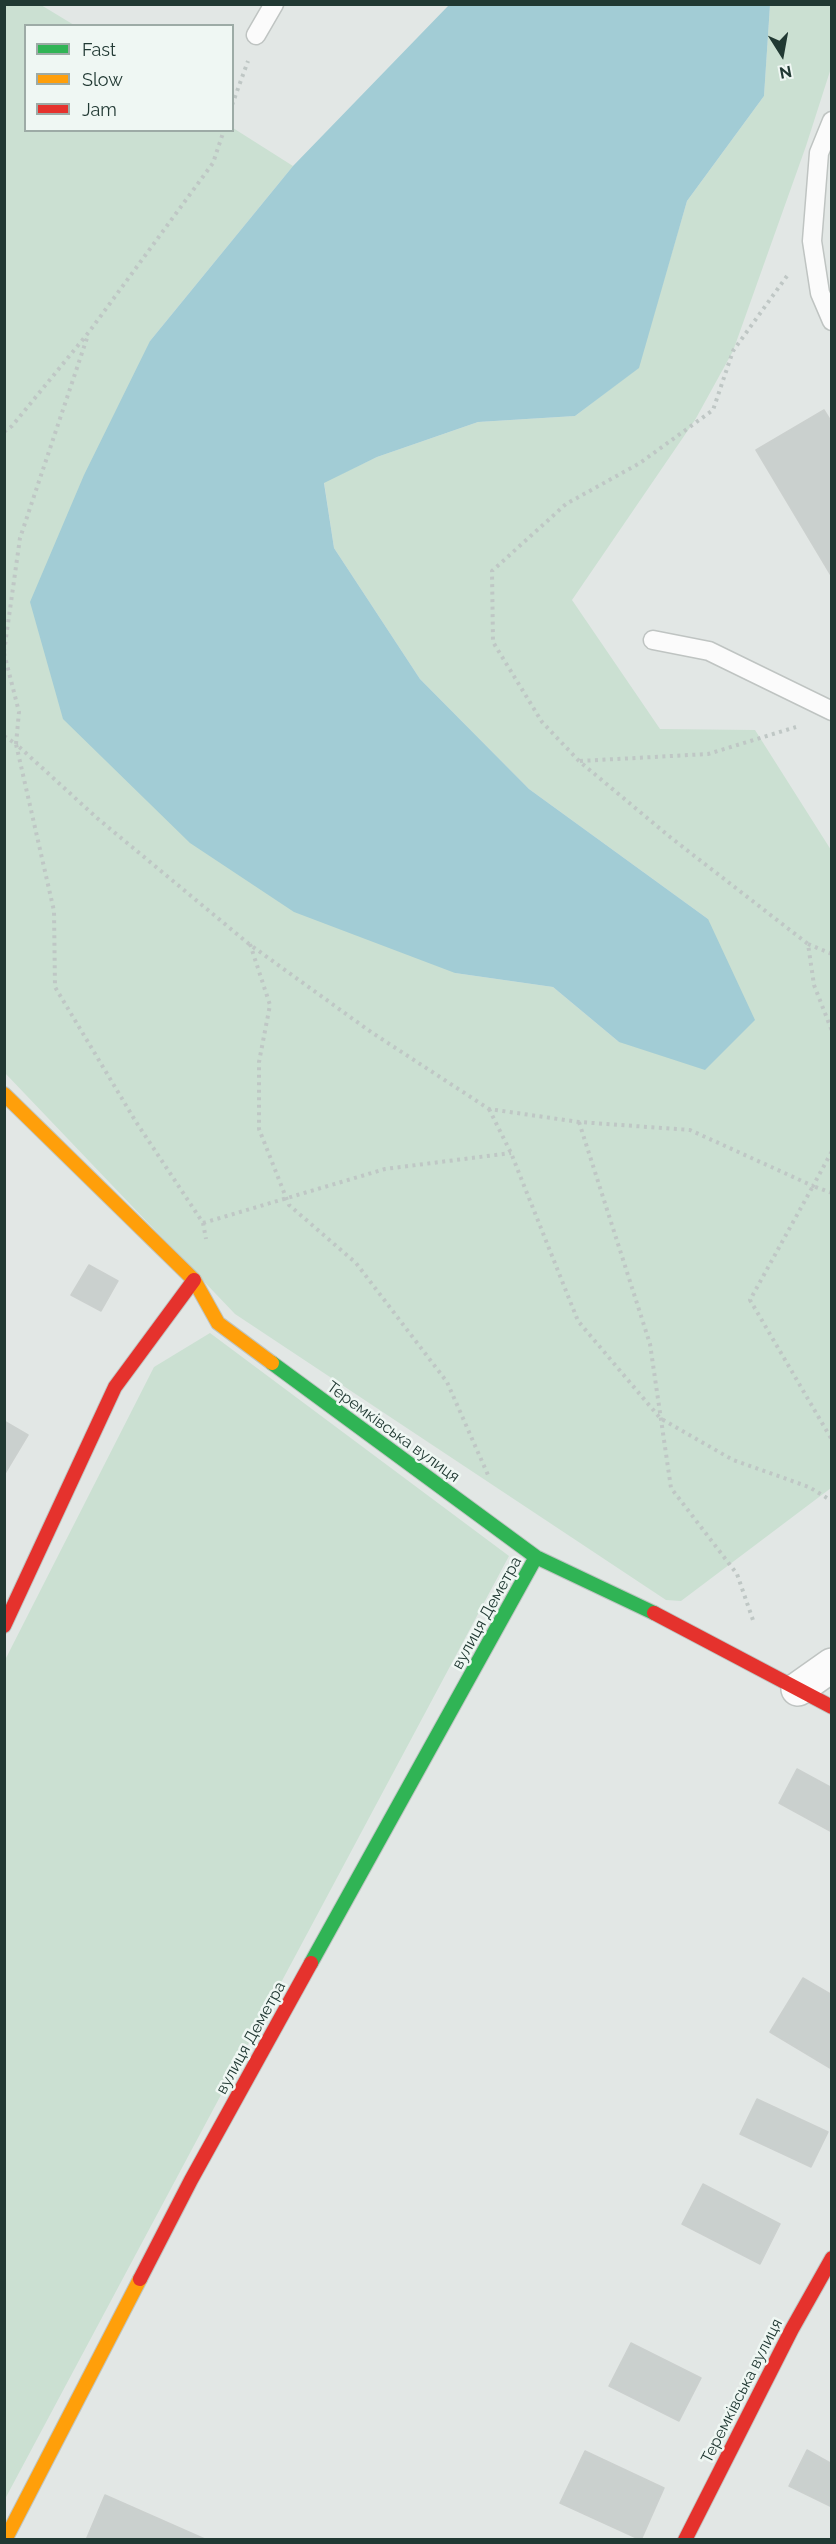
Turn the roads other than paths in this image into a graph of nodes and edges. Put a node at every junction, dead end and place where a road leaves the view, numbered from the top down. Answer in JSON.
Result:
{"nodes":[{"id":1,"x":274,"y":4,"type":"edge"},
{"id":2,"x":256,"y":35,"type":"road end"},
{"id":3,"x":831,"y":121,"type":"edge"},
{"id":4,"x":831,"y":321,"type":"edge"},
{"id":5,"x":652,"y":640,"type":"dead end"},
{"id":6,"x":831,"y":711,"type":"edge"},
{"id":7,"x":4,"y":1094,"type":"edge"},
{"id":8,"x":194,"y":1280,"type":"junction"},
{"id":9,"x":536,"y":1557,"type":"junction"},
{"id":10,"x":4,"y":1626,"type":"edge"},
{"id":11,"x":831,"y":1665,"type":"edge"},
{"id":12,"x":786,"y":1682,"type":"junction"},
{"id":13,"x":831,"y":1707,"type":"edge"},
{"id":14,"x":831,"y":2259,"type":"edge"},
{"id":15,"x":5,"y":2540,"type":"edge"},
{"id":16,"x":685,"y":2540,"type":"edge"}],
"edges":[{"from":1,"to":2,"type":"lane"},
{"from":3,"to":4,"type":"lane"},
{"from":5,"to":6,"type":"lane"},
{"from":7,"to":8,"type":"street","name":"Теремківська вулиця"},
{"from":8,"to":9,"type":"street","name":"Теремківська вулиця"},
{"from":8,"to":10,"type":"street"},
{"from":9,"to":12,"type":"street","name":"Теремківська вулиця"},
{"from":9,"to":15,"type":"street","name":"вулиця Деметра"},
{"from":11,"to":12,"type":"street"},
{"from":12,"to":13,"type":"street","name":"Теремківська вулиця"},
{"from":14,"to":16,"type":"street","name":"Теремківська вулиця"}]}
